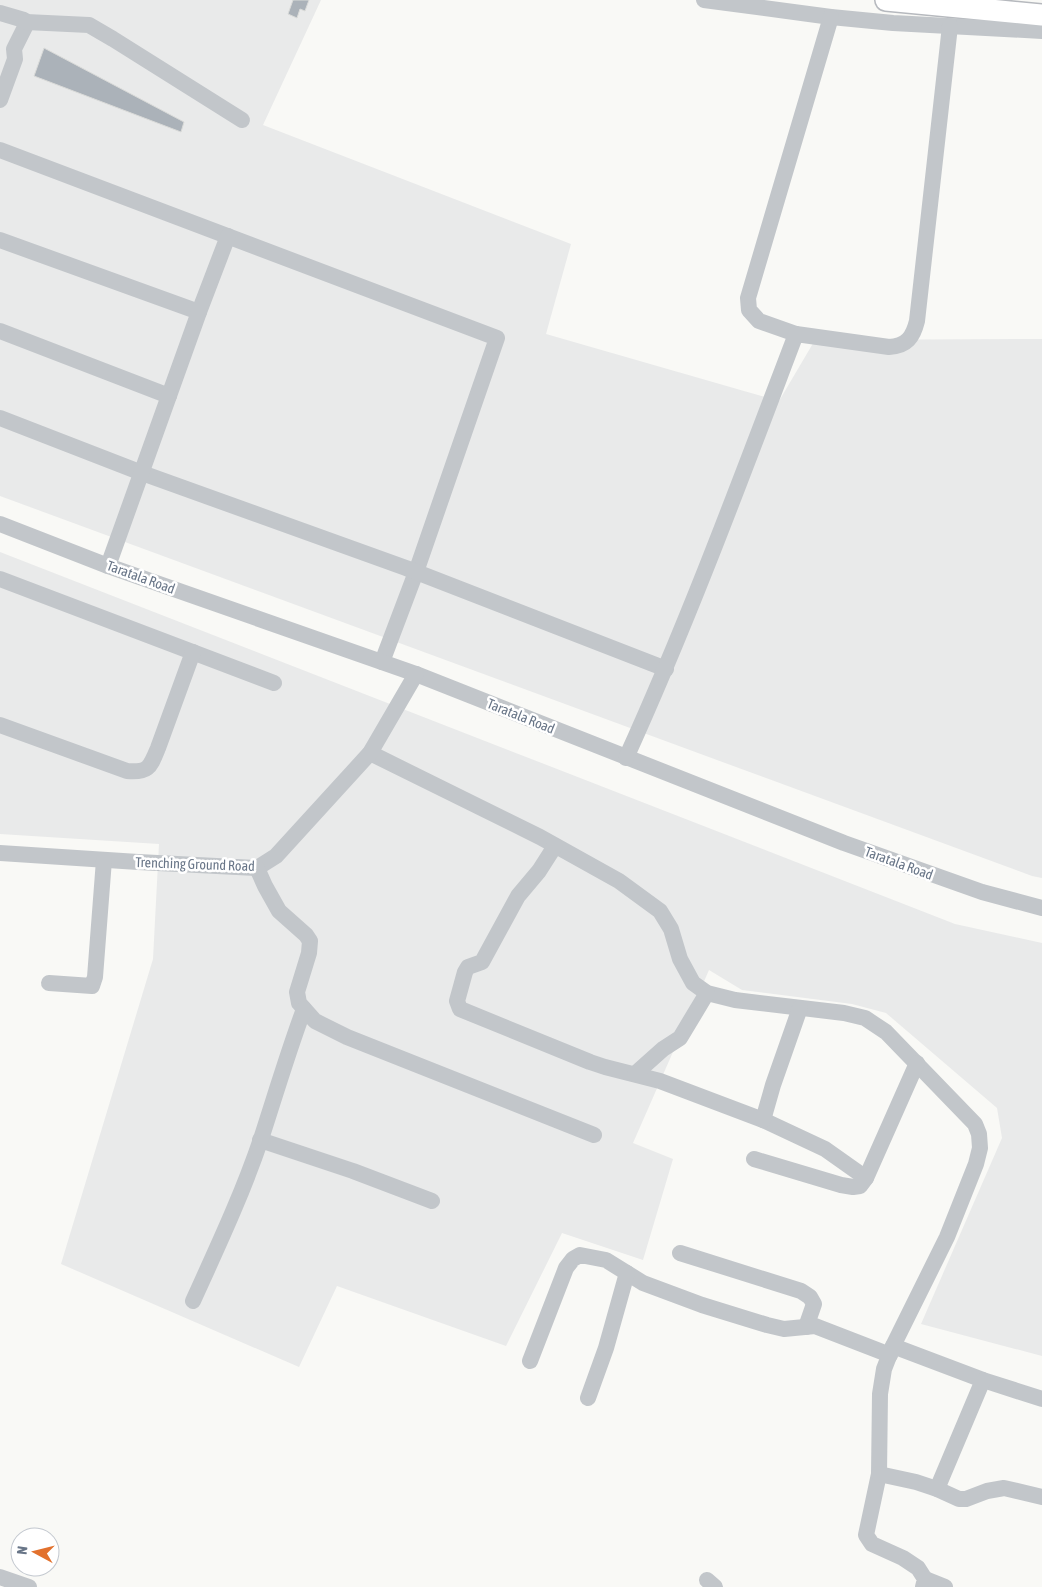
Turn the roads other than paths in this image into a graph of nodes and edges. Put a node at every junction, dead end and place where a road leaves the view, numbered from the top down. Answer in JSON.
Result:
{"nodes":[{"id":1,"x":704,"y":0,"type":"edge"},
{"id":2,"x":886,"y":0,"type":"edge"},
{"id":3,"x":0,"y":13,"type":"edge"},
{"id":4,"x":1042,"y":16,"type":"edge"},
{"id":5,"x":831,"y":17,"type":"junction"},
{"id":6,"x":26,"y":22,"type":"junction"},
{"id":7,"x":950,"y":26,"type":"junction"},
{"id":8,"x":1042,"y":31,"type":"edge"},
{"id":9,"x":0,"y":100,"type":"edge"},
{"id":10,"x":242,"y":120,"type":"dead end"},
{"id":11,"x":0,"y":150,"type":"edge"},
{"id":12,"x":228,"y":236,"type":"junction"},
{"id":13,"x":0,"y":240,"type":"edge"},
{"id":14,"x":198,"y":312,"type":"junction"},
{"id":15,"x":0,"y":331,"type":"edge"},
{"id":16,"x":796,"y":334,"type":"junction"},
{"id":17,"x":169,"y":396,"type":"junction"},
{"id":18,"x":0,"y":418,"type":"edge"},
{"id":19,"x":142,"y":473,"type":"junction"},
{"id":20,"x":0,"y":524,"type":"edge"},
{"id":21,"x":108,"y":566,"type":"junction"},
{"id":22,"x":416,"y":572,"type":"junction"},
{"id":23,"x":0,"y":579,"type":"edge"},
{"id":24,"x":193,"y":652,"type":"junction"},
{"id":25,"x":382,"y":662,"type":"junction"},
{"id":26,"x":666,"y":670,"type":"junction"},
{"id":27,"x":416,"y":674,"type":"junction"},
{"id":28,"x":274,"y":682,"type":"dead end"},
{"id":29,"x":0,"y":725,"type":"edge"},
{"id":30,"x":370,"y":753,"type":"junction"},
{"id":31,"x":626,"y":758,"type":"junction"},
{"id":32,"x":555,"y":846,"type":"junction"},
{"id":33,"x":0,"y":853,"type":"edge"},
{"id":34,"x":104,"y":860,"type":"junction"},
{"id":35,"x":257,"y":868,"type":"junction"},
{"id":36,"x":1042,"y":908,"type":"edge"},
{"id":37,"x":49,"y":983,"type":"dead end"},
{"id":38,"x":706,"y":993,"type":"junction"},
{"id":39,"x":800,"y":1008,"type":"junction"},
{"id":40,"x":304,"y":1009,"type":"junction"},
{"id":41,"x":917,"y":1063,"type":"junction"},
{"id":42,"x":635,"y":1074,"type":"junction"},
{"id":43,"x":763,"y":1120,"type":"junction"},
{"id":44,"x":594,"y":1135,"type":"dead end"},
{"id":45,"x":260,"y":1140,"type":"junction"},
{"id":46,"x":754,"y":1158,"type":"dead end"},
{"id":47,"x":866,"y":1178,"type":"junction"},
{"id":48,"x":432,"y":1201,"type":"dead end"},
{"id":49,"x":680,"y":1253,"type":"dead end"},
{"id":50,"x":627,"y":1273,"type":"junction"},
{"id":51,"x":193,"y":1301,"type":"dead end"},
{"id":52,"x":806,"y":1327,"type":"junction"},
{"id":53,"x":892,"y":1350,"type":"junction"},
{"id":54,"x":530,"y":1361,"type":"dead end"},
{"id":55,"x":983,"y":1380,"type":"junction"},
{"id":56,"x":588,"y":1398,"type":"dead end"},
{"id":57,"x":1042,"y":1399,"type":"edge"},
{"id":58,"x":878,"y":1474,"type":"junction"},
{"id":59,"x":936,"y":1489,"type":"junction"},
{"id":60,"x":1042,"y":1497,"type":"edge"},
{"id":61,"x":0,"y":1577,"type":"edge"},
{"id":62,"x":924,"y":1583,"type":"edge"},
{"id":63,"x":29,"y":1587,"type":"edge"},
{"id":64,"x":945,"y":1587,"type":"edge"}],
"edges":[{"from":1,"to":5,"type":"street"},
{"from":2,"to":4,"type":"main road"},
{"from":3,"to":6,"type":"street"},
{"from":5,"to":7,"type":"street"},
{"from":5,"to":16,"type":"street"},
{"from":6,"to":9,"type":"street"},
{"from":6,"to":10,"type":"street"},
{"from":7,"to":8,"type":"street"},
{"from":7,"to":16,"type":"street"},
{"from":11,"to":12,"type":"street"},
{"from":12,"to":14,"type":"street"},
{"from":12,"to":22,"type":"street"},
{"from":13,"to":14,"type":"street"},
{"from":14,"to":17,"type":"street"},
{"from":15,"to":17,"type":"street"},
{"from":16,"to":26,"type":"street"},
{"from":17,"to":19,"type":"street"},
{"from":18,"to":19,"type":"street"},
{"from":19,"to":21,"type":"street"},
{"from":19,"to":22,"type":"street"},
{"from":20,"to":21,"type":"street","name":"Taratala Road"},
{"from":21,"to":25,"type":"street","name":"Taratala Road"},
{"from":22,"to":25,"type":"street"},
{"from":22,"to":26,"type":"street"},
{"from":23,"to":24,"type":"street"},
{"from":24,"to":28,"type":"street"},
{"from":24,"to":29,"type":"street"},
{"from":25,"to":27,"type":"street","name":"Taratala Road"},
{"from":26,"to":31,"type":"street"},
{"from":27,"to":30,"type":"street","name":"Trenching Ground Road"},
{"from":27,"to":31,"type":"street","name":"Taratala Road"},
{"from":30,"to":32,"type":"street"},
{"from":30,"to":35,"type":"street","name":"Trenching Ground Road"},
{"from":31,"to":36,"type":"street","name":"Taratala Road"},
{"from":32,"to":38,"type":"street"},
{"from":32,"to":42,"type":"street"},
{"from":33,"to":34,"type":"street","name":"Trenching Ground Road"},
{"from":34,"to":35,"type":"street","name":"Trenching Ground Road"},
{"from":34,"to":37,"type":"street"},
{"from":35,"to":40,"type":"street"},
{"from":38,"to":39,"type":"street"},
{"from":38,"to":42,"type":"street"},
{"from":39,"to":41,"type":"street"},
{"from":39,"to":43,"type":"street"},
{"from":40,"to":44,"type":"street"},
{"from":40,"to":45,"type":"street"},
{"from":41,"to":47,"type":"street"},
{"from":41,"to":53,"type":"street"},
{"from":42,"to":43,"type":"street"},
{"from":43,"to":47,"type":"street"},
{"from":45,"to":48,"type":"street"},
{"from":45,"to":51,"type":"street"},
{"from":46,"to":47,"type":"street"},
{"from":49,"to":52,"type":"street"},
{"from":50,"to":52,"type":"street"},
{"from":50,"to":54,"type":"street"},
{"from":50,"to":56,"type":"street"},
{"from":52,"to":53,"type":"street"},
{"from":53,"to":55,"type":"street"},
{"from":53,"to":58,"type":"street"},
{"from":55,"to":57,"type":"street"},
{"from":55,"to":59,"type":"street"},
{"from":58,"to":59,"type":"street"},
{"from":58,"to":62,"type":"street"},
{"from":59,"to":60,"type":"street"},
{"from":61,"to":63,"type":"street"},
{"from":62,"to":64,"type":"street"}]}
